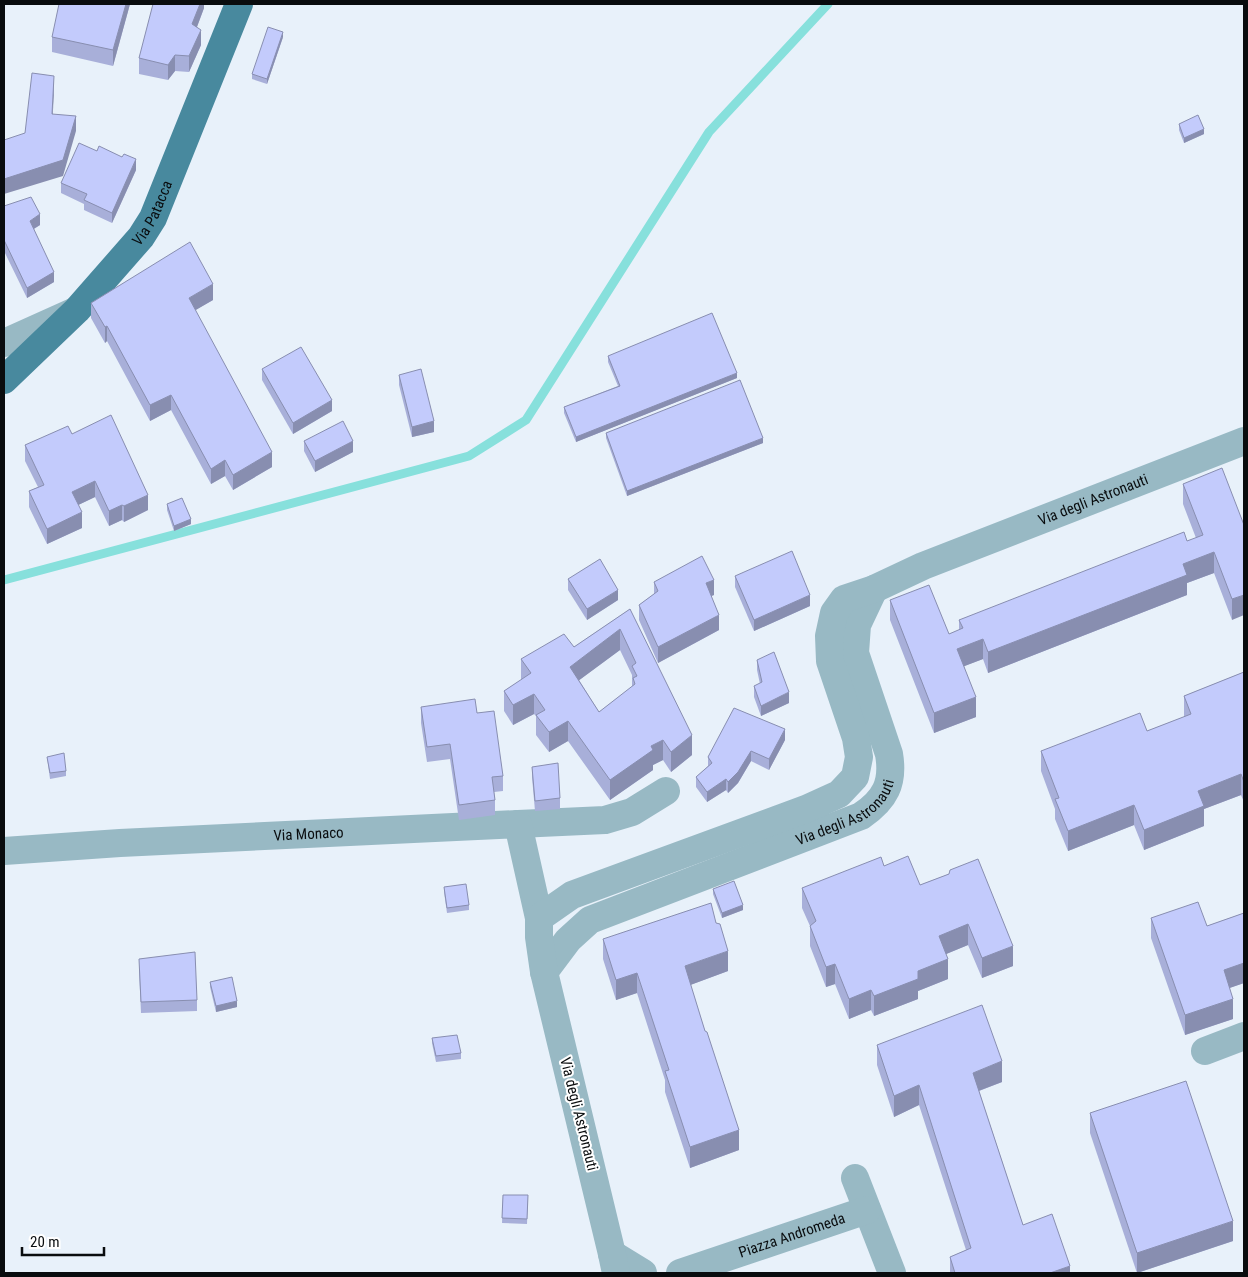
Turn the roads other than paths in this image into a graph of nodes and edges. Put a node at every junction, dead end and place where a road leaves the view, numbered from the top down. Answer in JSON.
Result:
{"nodes":[{"id":1,"x":239,"y":4,"type":"edge"},
{"id":2,"x":77,"y":310,"type":"junction"},
{"id":3,"x":4,"y":343,"type":"edge"},
{"id":4,"x":4,"y":380,"type":"edge"},
{"id":5,"x":1244,"y":443,"type":"edge"},
{"id":6,"x":874,"y":589,"type":"junction"},
{"id":7,"x":666,"y":791,"type":"dead end"},
{"id":8,"x":518,"y":824,"type":"junction"},
{"id":9,"x":4,"y":851,"type":"edge"},
{"id":10,"x":539,"y":918,"type":"junction"},
{"id":11,"x":544,"y":972,"type":"junction"},
{"id":12,"x":1244,"y":1036,"type":"edge"},
{"id":13,"x":1205,"y":1052,"type":"dead end"},
{"id":14,"x":855,"y":1178,"type":"dead end"},
{"id":15,"x":867,"y":1210,"type":"junction"},
{"id":16,"x":614,"y":1264,"type":"edge"},
{"id":17,"x":726,"y":1268,"type":"edge"},
{"id":18,"x":883,"y":1271,"type":"edge"},
{"id":19,"x":643,"y":1273,"type":"edge"},
{"id":20,"x":680,"y":1273,"type":"edge"}],
"edges":[{"from":1,"to":2,"type":"main road","name":"Via Patacca"},
{"from":2,"to":3,"type":"street"},
{"from":2,"to":4,"type":"main road","name":"Via Patacca"},
{"from":5,"to":6,"type":"street","name":"Via degli Astronauti"},
{"from":6,"to":10,"type":"street"},
{"from":6,"to":11,"type":"street","name":"Via degli Astronauti"},
{"from":7,"to":8,"type":"street","name":"Via Monaco"},
{"from":8,"to":9,"type":"street","name":"Via Monaco"},
{"from":8,"to":10,"type":"street"},
{"from":10,"to":11,"type":"street"},
{"from":11,"to":16,"type":"street","name":"Via degli Astronauti"},
{"from":12,"to":13,"type":"street"},
{"from":14,"to":15,"type":"street"},
{"from":15,"to":17,"type":"street","name":"Piazza Andromeda"},
{"from":15,"to":18,"type":"street"},
{"from":16,"to":19,"type":"street"},
{"from":17,"to":20,"type":"street","name":"Piazza Andromeda"}]}
